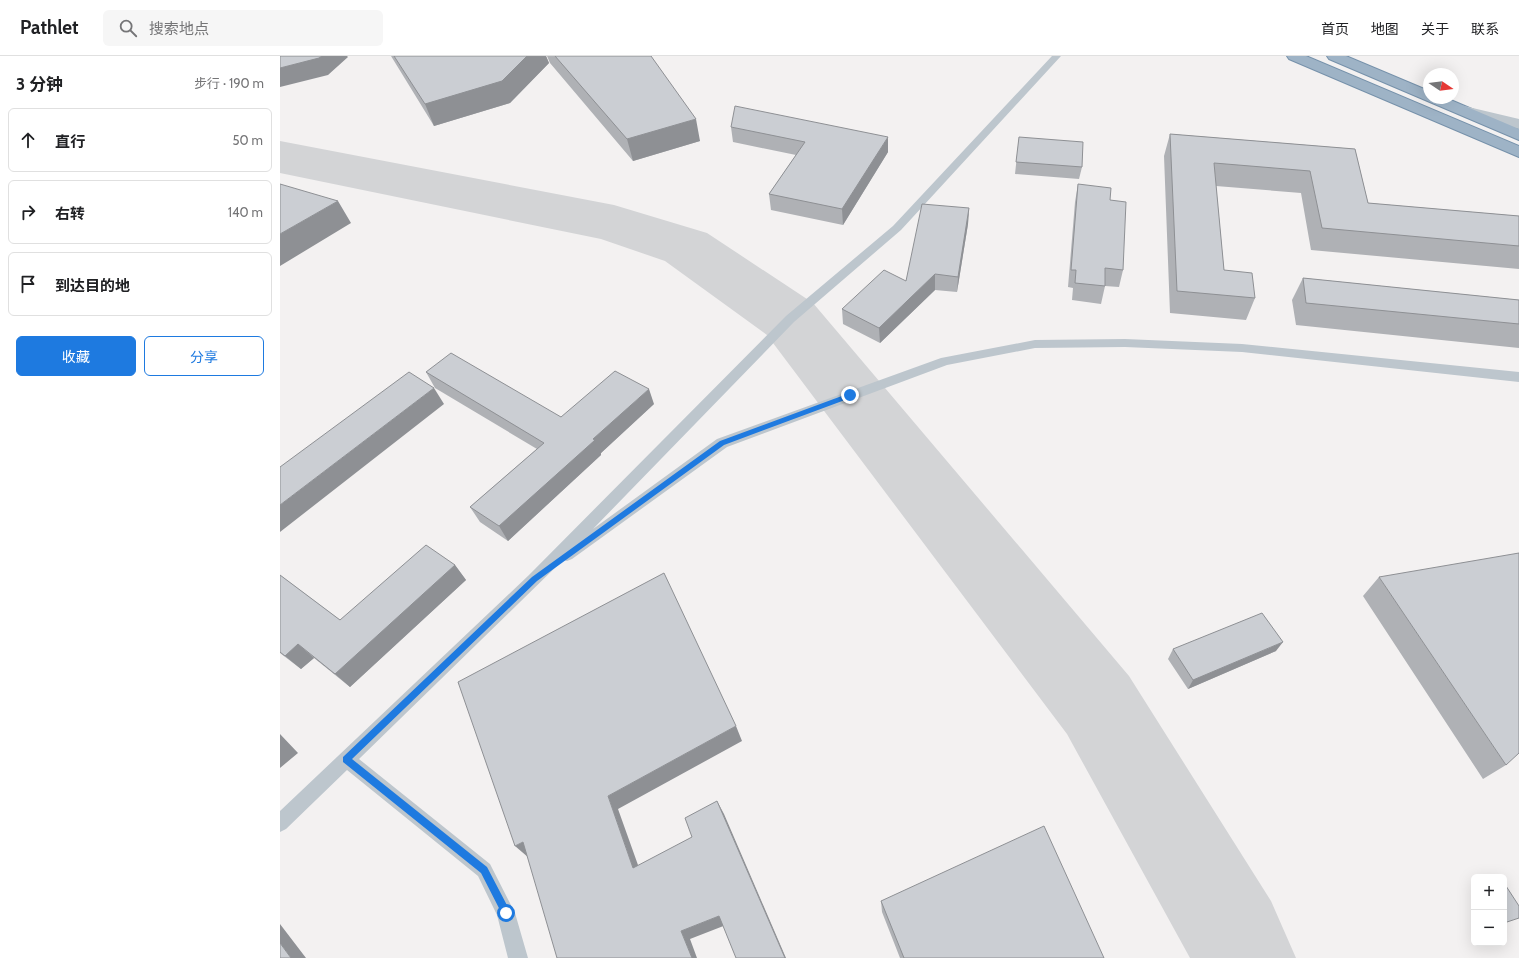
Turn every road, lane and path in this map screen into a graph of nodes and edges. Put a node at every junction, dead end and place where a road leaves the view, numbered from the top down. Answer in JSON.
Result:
{"nodes":[{"id":1,"x":1057,"y":56,"type":"edge"},
{"id":2,"x":1294,"y":56,"type":"edge"},
{"id":3,"x":1334,"y":56,"type":"edge"},
{"id":4,"x":1423,"y":93,"type":"edge"},
{"id":5,"x":1447,"y":104,"type":"edge"},
{"id":6,"x":1458,"y":109,"type":"junction"},
{"id":7,"x":1519,"y":124,"type":"edge"},
{"id":8,"x":1519,"y":135,"type":"edge"},
{"id":9,"x":1519,"y":152,"type":"edge"},
{"id":10,"x":1519,"y":377,"type":"edge"},
{"id":11,"x":534,"y":579,"type":"junction"},
{"id":12,"x":346,"y":759,"type":"junction"},
{"id":13,"x":280,"y":823,"type":"edge"},
{"id":14,"x":518,"y":958,"type":"edge"}],
"edges":[{"from":1,"to":11,"type":"lane"},
{"from":2,"to":9,"type":"highway"},
{"from":3,"to":4,"type":"highway"},
{"from":5,"to":6,"type":"highway"},
{"from":6,"to":7,"type":"street"},
{"from":6,"to":8,"type":"highway"},
{"from":10,"to":11,"type":"lane"},
{"from":11,"to":12,"type":"lane"},
{"from":12,"to":13,"type":"lane"},
{"from":12,"to":14,"type":"lane"}]}
